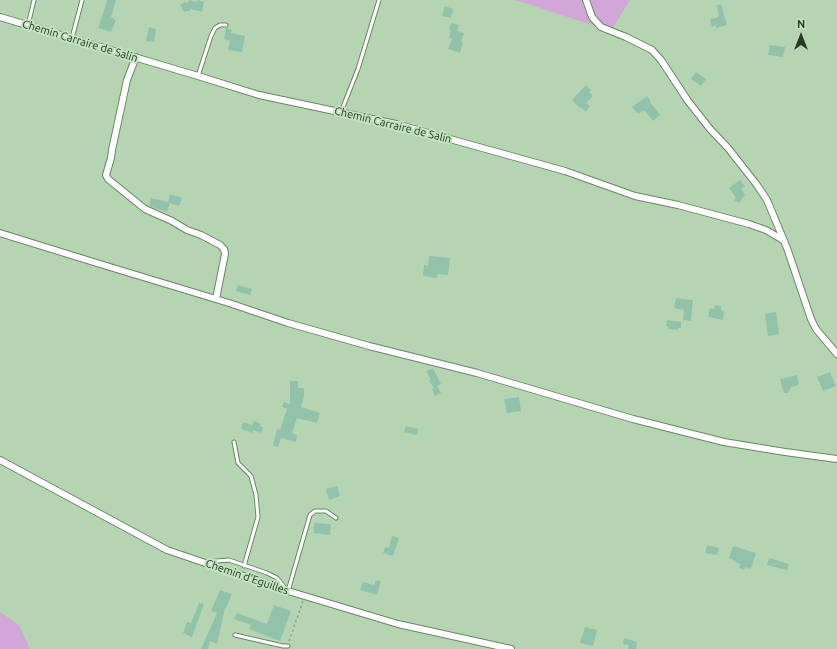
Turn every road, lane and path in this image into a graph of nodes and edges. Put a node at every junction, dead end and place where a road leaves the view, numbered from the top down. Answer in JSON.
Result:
{"nodes":[{"id":1,"x":34,"y":0,"type":"edge"},
{"id":2,"x":82,"y":0,"type":"edge"},
{"id":3,"x":378,"y":0,"type":"edge"},
{"id":4,"x":586,"y":0,"type":"edge"},
{"id":5,"x":0,"y":17,"type":"edge"},
{"id":6,"x":28,"y":25,"type":"junction"},
{"id":7,"x":226,"y":25,"type":"dead end"},
{"id":8,"x":72,"y":38,"type":"junction"},
{"id":9,"x":136,"y":57,"type":"junction"},
{"id":10,"x":198,"y":76,"type":"junction"},
{"id":11,"x":340,"y":112,"type":"junction"},
{"id":12,"x":0,"y":233,"type":"edge"},
{"id":13,"x":783,"y":240,"type":"junction"},
{"id":14,"x":216,"y":299,"type":"junction"},
{"id":15,"x":837,"y":354,"type":"edge"},
{"id":16,"x":234,"y":442,"type":"dead end"},
{"id":17,"x":837,"y":459,"type":"edge"},
{"id":18,"x":0,"y":460,"type":"edge"},
{"id":19,"x":336,"y":518,"type":"dead end"},
{"id":20,"x":210,"y":564,"type":"junction"},
{"id":21,"x":244,"y":566,"type":"junction"},
{"id":22,"x":288,"y":591,"type":"junction"},
{"id":23,"x":304,"y":596,"type":"junction"},
{"id":24,"x":235,"y":635,"type":"dead end"},
{"id":25,"x":288,"y":646,"type":"joint"},
{"id":26,"x":511,"y":649,"type":"edge"}],
"edges":[{"from":1,"to":6,"type":"lane"},
{"from":2,"to":8,"type":"lane"},
{"from":3,"to":11,"type":"lane"},
{"from":4,"to":13,"type":"street"},
{"from":5,"to":6,"type":"street","name":"Chemin Carraire de Salin"},
{"from":6,"to":8,"type":"street","name":"Chemin Carraire de Salin"},
{"from":7,"to":10,"type":"lane"},
{"from":8,"to":9,"type":"street","name":"Chemin Carraire de Salin"},
{"from":9,"to":10,"type":"street","name":"Chemin Carraire de Salin"},
{"from":9,"to":14,"type":"street"},
{"from":10,"to":11,"type":"street","name":"Chemin Carraire de Salin"},
{"from":11,"to":13,"type":"street","name":"Chemin Carraire de Salin"},
{"from":12,"to":14,"type":"street"},
{"from":13,"to":15,"type":"street"},
{"from":14,"to":17,"type":"street"},
{"from":16,"to":21,"type":"lane"},
{"from":18,"to":20,"type":"street","name":"Chemin d'Eguilles"},
{"from":19,"to":22,"type":"lane"},
{"from":20,"to":21,"type":"lane"},
{"from":20,"to":22,"type":"street","name":"Chemin d'Eguilles"},
{"from":21,"to":22,"type":"lane"},
{"from":22,"to":23,"type":"street","name":"Chemin d'Eguilles"},
{"from":23,"to":25,"type":"path"},
{"from":23,"to":26,"type":"street","name":"Chemin d'Eguilles"},
{"from":24,"to":25,"type":"lane"}]}
